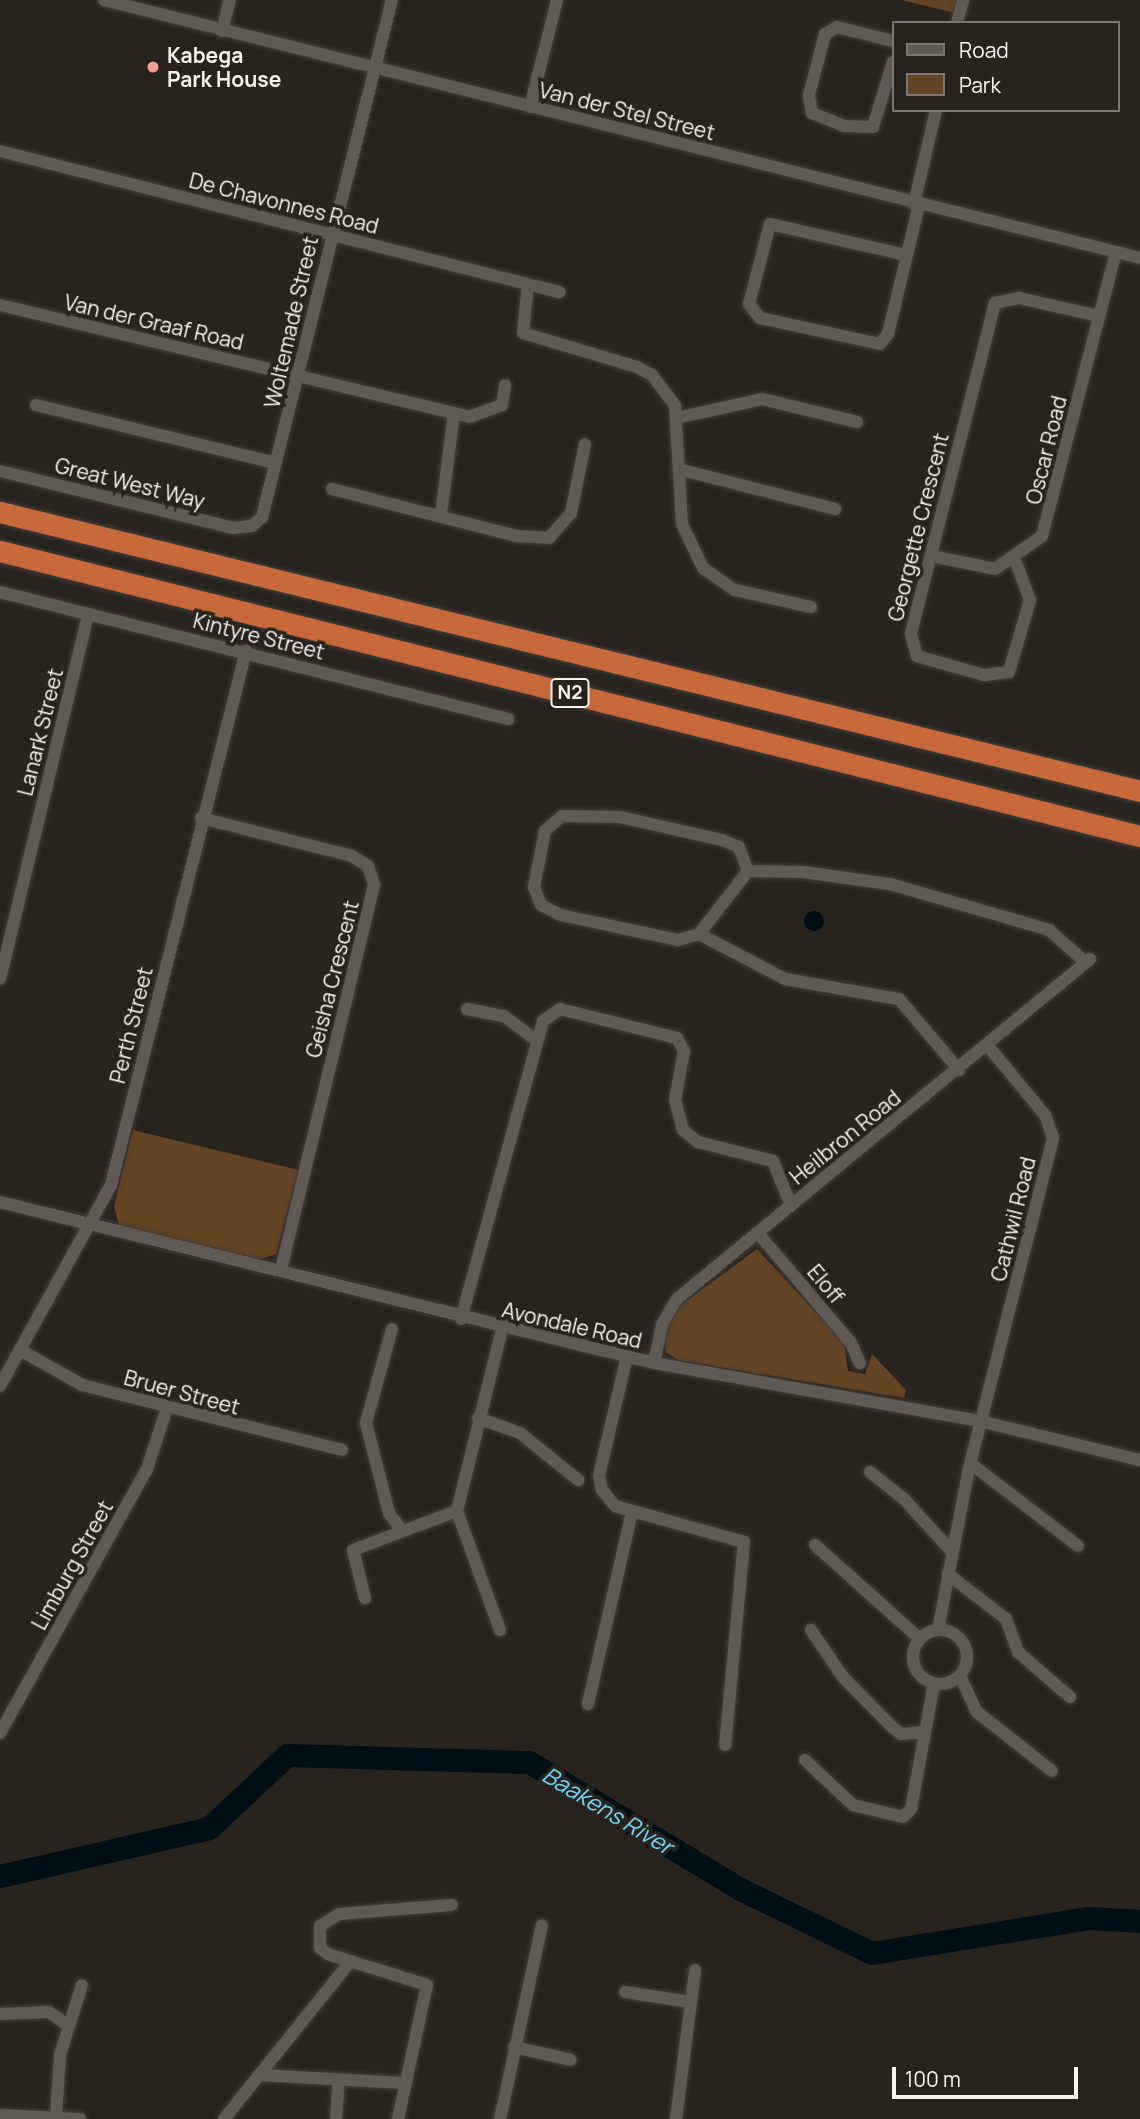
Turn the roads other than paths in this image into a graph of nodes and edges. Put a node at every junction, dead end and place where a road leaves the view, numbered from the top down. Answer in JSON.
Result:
{"nodes":[{"id":1,"x":104,"y":0,"type":"edge"},
{"id":2,"x":230,"y":0,"type":"edge"},
{"id":3,"x":392,"y":0,"type":"edge"},
{"id":4,"x":557,"y":0,"type":"edge"},
{"id":5,"x":963,"y":0,"type":"edge"},
{"id":6,"x":958,"y":21,"type":"edge"},
{"id":7,"x":222,"y":31,"type":"junction"},
{"id":8,"x":892,"y":41,"type":"edge"},
{"id":9,"x":892,"y":65,"type":"edge"},
{"id":10,"x":375,"y":69,"type":"junction"},
{"id":11,"x":530,"y":107,"type":"junction"},
{"id":12,"x":936,"y":112,"type":"edge"},
{"id":13,"x":0,"y":151,"type":"edge"},
{"id":14,"x":916,"y":204,"type":"junction"},
{"id":15,"x":332,"y":235,"type":"junction"},
{"id":16,"x":1116,"y":252,"type":"junction"},
{"id":17,"x":906,"y":255,"type":"junction"},
{"id":18,"x":1140,"y":258,"type":"edge"},
{"id":19,"x":528,"y":284,"type":"junction"},
{"id":20,"x":559,"y":292,"type":"dead end"},
{"id":21,"x":0,"y":305,"type":"edge"},
{"id":22,"x":1099,"y":316,"type":"junction"},
{"id":23,"x":298,"y":376,"type":"junction"},
{"id":24,"x":505,"y":385,"type":"dead end"},
{"id":25,"x":36,"y":405,"type":"dead end"},
{"id":26,"x":454,"y":414,"type":"junction"},
{"id":27,"x":681,"y":417,"type":"junction"},
{"id":28,"x":857,"y":422,"type":"dead end"},
{"id":29,"x":585,"y":444,"type":"dead end"},
{"id":30,"x":276,"y":463,"type":"junction"},
{"id":31,"x":681,"y":470,"type":"junction"},
{"id":32,"x":0,"y":471,"type":"edge"},
{"id":33,"x":331,"y":489,"type":"dead end"},
{"id":34,"x":835,"y":509,"type":"dead end"},
{"id":35,"x":0,"y":512,"type":"edge"},
{"id":36,"x":441,"y":514,"type":"junction"},
{"id":37,"x":251,"y":526,"type":"joint"},
{"id":38,"x":0,"y":551,"type":"edge"},
{"id":39,"x":932,"y":555,"type":"junction"},
{"id":40,"x":1015,"y":560,"type":"junction"},
{"id":41,"x":0,"y":592,"type":"edge"},
{"id":42,"x":811,"y":607,"type":"dead end"},
{"id":43,"x":88,"y":616,"type":"junction"},
{"id":44,"x":246,"y":651,"type":"junction"},
{"id":45,"x":508,"y":719,"type":"dead end"},
{"id":46,"x":1140,"y":791,"type":"edge"},
{"id":47,"x":201,"y":818,"type":"junction"},
{"id":48,"x":1140,"y":836,"type":"edge"},
{"id":49,"x":748,"y":871,"type":"junction"},
{"id":50,"x":699,"y":934,"type":"junction"},
{"id":51,"x":0,"y":979,"type":"edge"},
{"id":52,"x":467,"y":1009,"type":"dead end"},
{"id":53,"x":537,"y":1041,"type":"junction"},
{"id":54,"x":988,"y":1046,"type":"junction"},
{"id":55,"x":959,"y":1070,"type":"junction"},
{"id":56,"x":0,"y":1202,"type":"edge"},
{"id":57,"x":790,"y":1206,"type":"junction"},
{"id":58,"x":91,"y":1226,"type":"junction"},
{"id":59,"x":758,"y":1233,"type":"junction"},
{"id":60,"x":281,"y":1270,"type":"junction"},
{"id":61,"x":461,"y":1319,"type":"junction"},
{"id":62,"x":392,"y":1329,"type":"dead end"},
{"id":63,"x":502,"y":1329,"type":"junction"},
{"id":64,"x":20,"y":1350,"type":"junction"},
{"id":65,"x":627,"y":1356,"type":"junction"},
{"id":66,"x":653,"y":1363,"type":"junction"},
{"id":67,"x":860,"y":1363,"type":"dead end"},
{"id":68,"x":0,"y":1386,"type":"edge"},
{"id":69,"x":166,"y":1411,"type":"junction"},
{"id":70,"x":478,"y":1418,"type":"junction"},
{"id":71,"x":980,"y":1421,"type":"junction"},
{"id":72,"x":342,"y":1450,"type":"dead end"},
{"id":73,"x":1140,"y":1460,"type":"edge"},
{"id":74,"x":970,"y":1463,"type":"junction"},
{"id":75,"x":870,"y":1472,"type":"dead end"},
{"id":76,"x":578,"y":1480,"type":"dead end"},
{"id":77,"x":457,"y":1511,"type":"junction"},
{"id":78,"x":632,"y":1512,"type":"junction"},
{"id":79,"x":932,"y":1526,"type":"junction"},
{"id":80,"x":957,"y":1527,"type":"junction"},
{"id":81,"x":402,"y":1531,"type":"junction"},
{"id":82,"x":815,"y":1545,"type":"dead end"},
{"id":83,"x":1078,"y":1546,"type":"dead end"},
{"id":84,"x":952,"y":1552,"type":"junction"},
{"id":85,"x":947,"y":1574,"type":"junction"},
{"id":86,"x":365,"y":1598,"type":"dead end"},
{"id":87,"x":500,"y":1630,"type":"dead end"},
{"id":88,"x":811,"y":1630,"type":"dead end"},
{"id":89,"x":938,"y":1630,"type":"junction"},
{"id":90,"x":919,"y":1639,"type":"junction"},
{"id":91,"x":960,"y":1676,"type":"junction"},
{"id":92,"x":934,"y":1684,"type":"junction"},
{"id":93,"x":1070,"y":1697,"type":"dead end"},
{"id":94,"x":588,"y":1704,"type":"dead end"},
{"id":95,"x":925,"y":1732,"type":"junction"},
{"id":96,"x":0,"y":1733,"type":"edge"},
{"id":97,"x":725,"y":1745,"type":"dead end"},
{"id":98,"x":805,"y":1760,"type":"dead end"},
{"id":99,"x":1052,"y":1772,"type":"dead end"},
{"id":100,"x":452,"y":1905,"type":"dead end"},
{"id":101,"x":542,"y":1925,"type":"dead end"},
{"id":102,"x":350,"y":1962,"type":"junction"},
{"id":103,"x":695,"y":1970,"type":"dead end"},
{"id":104,"x":82,"y":1985,"type":"dead end"},
{"id":105,"x":625,"y":1992,"type":"dead end"},
{"id":106,"x":690,"y":2002,"type":"junction"},
{"id":107,"x":0,"y":2014,"type":"edge"},
{"id":108,"x":69,"y":2026,"type":"junction"},
{"id":109,"x":514,"y":2047,"type":"junction"},
{"id":110,"x":571,"y":2060,"type":"dead end"},
{"id":111,"x":259,"y":2075,"type":"junction"},
{"id":112,"x":339,"y":2080,"type":"junction"},
{"id":113,"x":404,"y":2083,"type":"junction"},
{"id":114,"x":0,"y":2115,"type":"edge"},
{"id":115,"x":56,"y":2117,"type":"junction"},
{"id":116,"x":80,"y":2119,"type":"edge"},
{"id":117,"x":223,"y":2119,"type":"edge"},
{"id":118,"x":336,"y":2119,"type":"edge"},
{"id":119,"x":398,"y":2119,"type":"edge"},
{"id":120,"x":500,"y":2119,"type":"edge"},
{"id":121,"x":676,"y":2119,"type":"edge"}],
"edges":[{"from":1,"to":7,"type":"street","name":"Van der Stel Street"},
{"from":2,"to":7,"type":"street"},
{"from":3,"to":10,"type":"street","name":"Woltemade Street"},
{"from":4,"to":11,"type":"street"},
{"from":5,"to":6,"type":"street"},
{"from":7,"to":10,"type":"street","name":"Van der Stel Street"},
{"from":8,"to":9,"type":"street"},
{"from":10,"to":11,"type":"street","name":"Van der Stel Street"},
{"from":10,"to":15,"type":"street","name":"Woltemade Street"},
{"from":11,"to":14,"type":"street","name":"Van der Stel Street"},
{"from":12,"to":14,"type":"street"},
{"from":13,"to":15,"type":"street","name":"De Chavonnes Road"},
{"from":14,"to":16,"type":"street","name":"Van der Stel Street"},
{"from":14,"to":17,"type":"street"},
{"from":15,"to":19,"type":"street","name":"De Chavonnes Road"},
{"from":15,"to":23,"type":"street","name":"Woltemade Street"},
{"from":16,"to":18,"type":"street","name":"Van der Stel Street"},
{"from":16,"to":22,"type":"street","name":"Oscar Road"},
{"from":17,"to":17,"type":"street"},
{"from":19,"to":20,"type":"street","name":"De Chavonnes Road"},
{"from":19,"to":27,"type":"street"},
{"from":21,"to":23,"type":"street","name":"Van der Graaf Road"},
{"from":22,"to":39,"type":"street","name":"Georgette Crescent"},
{"from":22,"to":40,"type":"street","name":"Oscar Road"},
{"from":23,"to":26,"type":"street","name":"Van der Graaf Road"},
{"from":23,"to":30,"type":"street","name":"Woltemade Street"},
{"from":24,"to":26,"type":"street"},
{"from":25,"to":30,"type":"street"},
{"from":26,"to":36,"type":"street"},
{"from":27,"to":28,"type":"street"},
{"from":27,"to":31,"type":"street"},
{"from":29,"to":36,"type":"street"},
{"from":30,"to":37,"type":"street","name":"Woltemade Street"},
{"from":31,"to":34,"type":"street"},
{"from":31,"to":42,"type":"street"},
{"from":32,"to":37,"type":"street","name":"Great West Way"},
{"from":33,"to":36,"type":"street"},
{"from":35,"to":46,"type":"highway","number":"N2"},
{"from":38,"to":48,"type":"highway","number":"N2"},
{"from":39,"to":40,"type":"street"},
{"from":39,"to":40,"type":"street","name":"Georgette Crescent"},
{"from":41,"to":43,"type":"street","name":"Kintyre Street"},
{"from":43,"to":44,"type":"street","name":"Kintyre Street"},
{"from":43,"to":51,"type":"street","name":"Lanark Street"},
{"from":44,"to":45,"type":"street","name":"Kintyre Street"},
{"from":44,"to":47,"type":"street","name":"Perth Street"},
{"from":47,"to":58,"type":"street","name":"Perth Street"},
{"from":47,"to":60,"type":"street","name":"Geisha Crescent"},
{"from":49,"to":50,"type":"street"},
{"from":49,"to":50,"type":"street"},
{"from":49,"to":54,"type":"street","name":"Heilbron Road"},
{"from":50,"to":55,"type":"street"},
{"from":52,"to":53,"type":"street"},
{"from":53,"to":57,"type":"street"},
{"from":53,"to":61,"type":"street"},
{"from":54,"to":55,"type":"street","name":"Heilbron Road"},
{"from":54,"to":71,"type":"street","name":"Cathwil Road"},
{"from":55,"to":57,"type":"street","name":"Heilbron Road"},
{"from":56,"to":58,"type":"street","name":"Avondale Road"},
{"from":57,"to":59,"type":"street","name":"Heilbron Road"},
{"from":58,"to":60,"type":"street","name":"Avondale Road"},
{"from":58,"to":64,"type":"street","name":"Perth Street"},
{"from":59,"to":66,"type":"street","name":"Heilbron Road"},
{"from":59,"to":67,"type":"street","name":"Eloff"},
{"from":60,"to":61,"type":"street","name":"Avondale Road"},
{"from":61,"to":63,"type":"street","name":"Avondale Road"},
{"from":62,"to":81,"type":"street"},
{"from":63,"to":65,"type":"street","name":"Avondale Road"},
{"from":63,"to":70,"type":"street"},
{"from":64,"to":68,"type":"street","name":"Perth Street"},
{"from":64,"to":69,"type":"street","name":"Bruer Street"},
{"from":65,"to":66,"type":"street","name":"Avondale Road"},
{"from":65,"to":78,"type":"street"},
{"from":66,"to":71,"type":"street","name":"Avondale Road"},
{"from":69,"to":72,"type":"street","name":"Bruer Street"},
{"from":69,"to":96,"type":"street","name":"Limburg Street"},
{"from":70,"to":76,"type":"street"},
{"from":70,"to":77,"type":"street"},
{"from":71,"to":73,"type":"street","name":"Avondale Road"},
{"from":71,"to":74,"type":"street","name":"Cathwil Road"},
{"from":74,"to":80,"type":"street","name":"Cathwil Road"},
{"from":74,"to":83,"type":"street"},
{"from":75,"to":79,"type":"street"},
{"from":77,"to":81,"type":"street"},
{"from":77,"to":87,"type":"street"},
{"from":78,"to":94,"type":"street"},
{"from":78,"to":97,"type":"street"},
{"from":79,"to":80,"type":"street"},
{"from":79,"to":84,"type":"street"},
{"from":80,"to":84,"type":"street","name":"Cathwil Road"},
{"from":81,"to":86,"type":"street"},
{"from":82,"to":90,"type":"street"},
{"from":84,"to":85,"type":"street","name":"Cathwil Road"},
{"from":85,"to":89,"type":"street","name":"Cathwil Road"},
{"from":85,"to":93,"type":"street"},
{"from":88,"to":95,"type":"street"},
{"from":89,"to":90,"type":"street"},
{"from":89,"to":91,"type":"street"},
{"from":90,"to":92,"type":"street"},
{"from":91,"to":92,"type":"street"},
{"from":91,"to":99,"type":"street"},
{"from":92,"to":95,"type":"street"},
{"from":95,"to":98,"type":"street"},
{"from":100,"to":102,"type":"street"},
{"from":101,"to":109,"type":"street"},
{"from":102,"to":111,"type":"street"},
{"from":102,"to":113,"type":"street"},
{"from":103,"to":106,"type":"street"},
{"from":104,"to":108,"type":"street"},
{"from":105,"to":106,"type":"street"},
{"from":106,"to":121,"type":"street"},
{"from":107,"to":108,"type":"street"},
{"from":108,"to":115,"type":"street"},
{"from":109,"to":110,"type":"street"},
{"from":109,"to":120,"type":"street"},
{"from":111,"to":112,"type":"street"},
{"from":111,"to":117,"type":"street"},
{"from":112,"to":113,"type":"street"},
{"from":112,"to":118,"type":"street"},
{"from":113,"to":119,"type":"street"},
{"from":114,"to":115,"type":"street"},
{"from":115,"to":116,"type":"street"}]}
